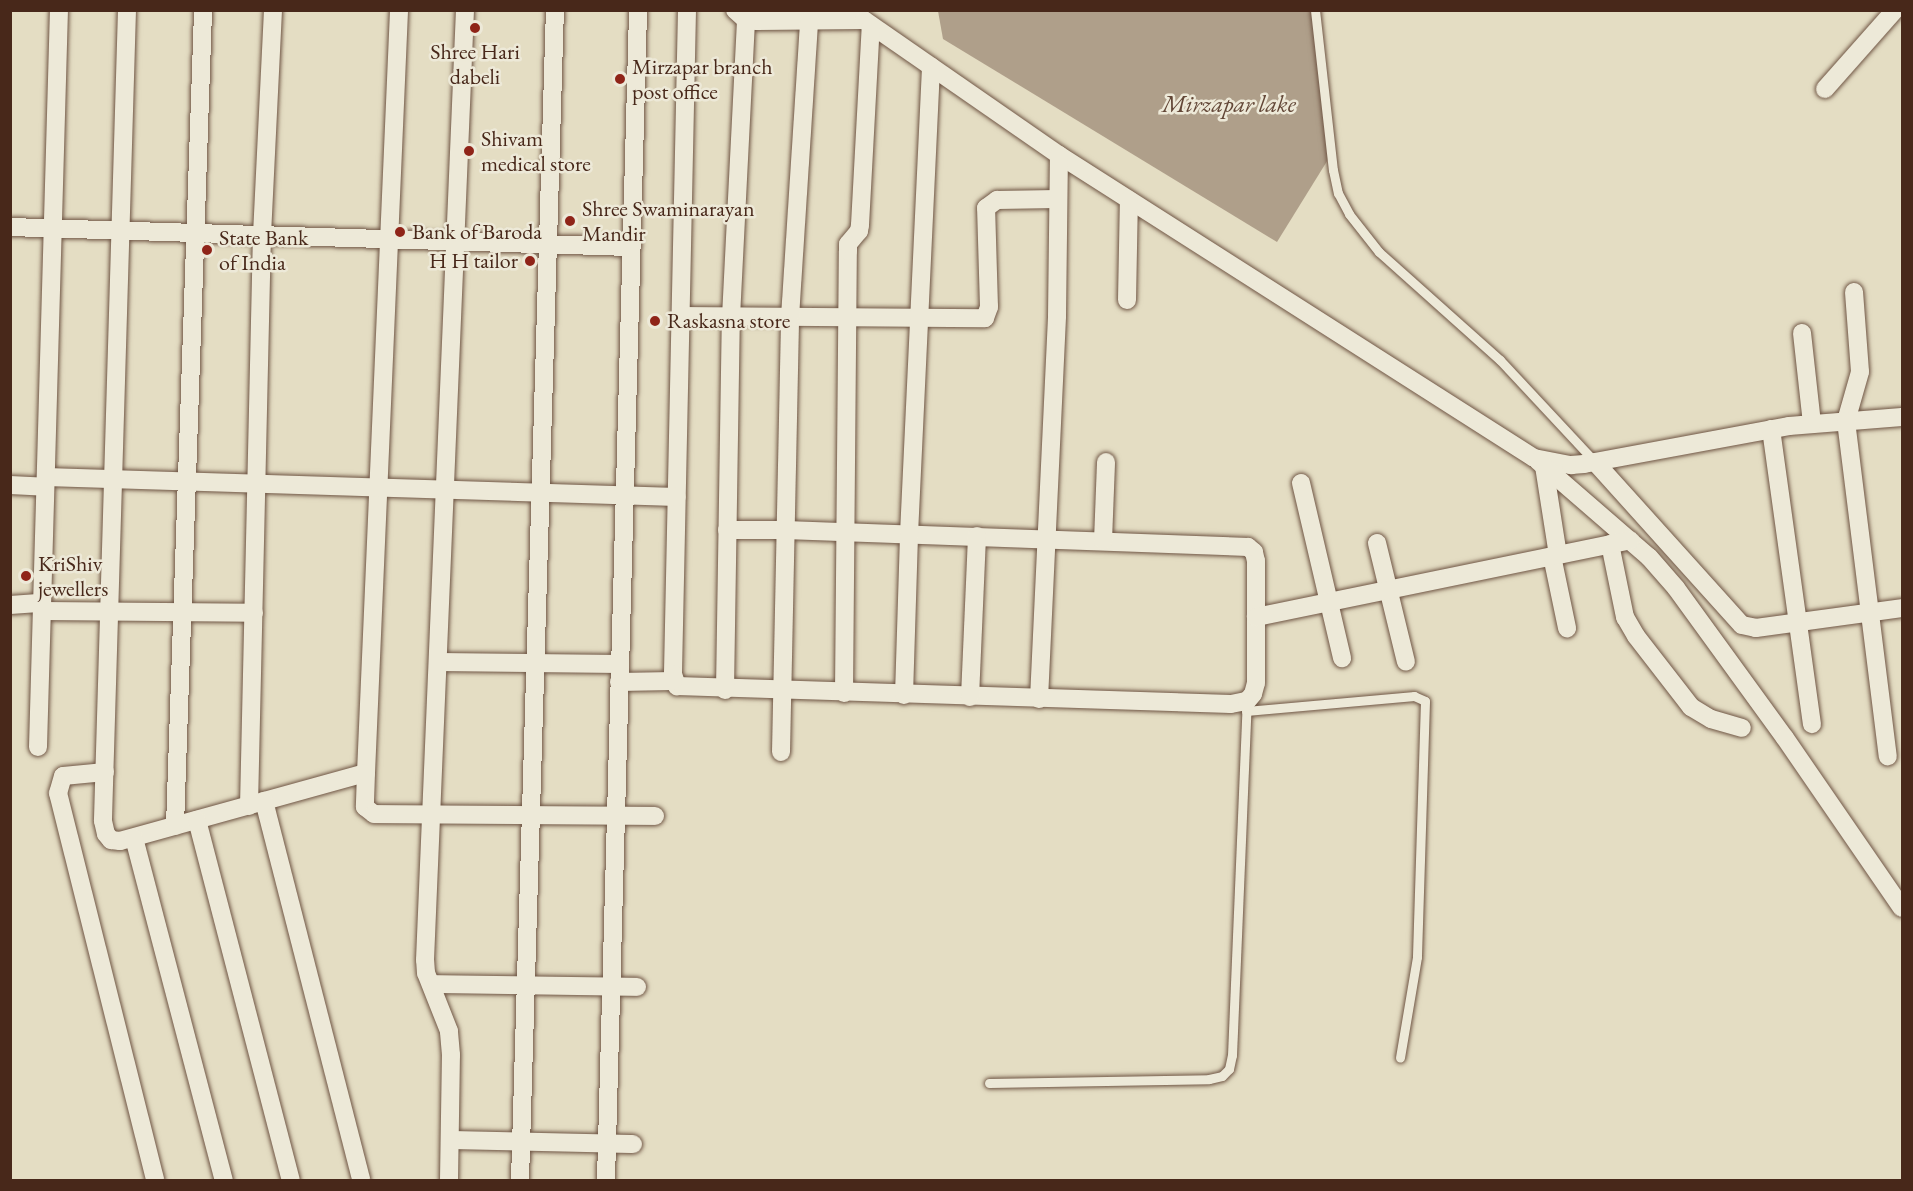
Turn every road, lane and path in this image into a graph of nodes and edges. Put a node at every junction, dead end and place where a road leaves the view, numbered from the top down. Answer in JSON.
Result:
{"nodes":[{"id":1,"x":59,"y":10,"type":"edge"},
{"id":2,"x":127,"y":10,"type":"edge"},
{"id":3,"x":203,"y":10,"type":"edge"},
{"id":4,"x":273,"y":10,"type":"edge"},
{"id":5,"x":399,"y":10,"type":"edge"},
{"id":6,"x":465,"y":10,"type":"edge"},
{"id":7,"x":555,"y":10,"type":"edge"},
{"id":8,"x":638,"y":10,"type":"edge"},
{"id":9,"x":687,"y":10,"type":"edge"},
{"id":10,"x":1315,"y":10,"type":"edge"},
{"id":11,"x":1895,"y":10,"type":"edge"},
{"id":12,"x":740,"y":15,"type":"edge"},
{"id":13,"x":809,"y":20,"type":"junction"},
{"id":14,"x":871,"y":25,"type":"junction"},
{"id":15,"x":931,"y":67,"type":"junction"},
{"id":16,"x":1825,"y":89,"type":"dead end"},
{"id":17,"x":1059,"y":155,"type":"junction"},
{"id":18,"x":1057,"y":199,"type":"junction"},
{"id":19,"x":1129,"y":200,"type":"junction"},
{"id":20,"x":10,"y":227,"type":"edge"},
{"id":21,"x":53,"y":228,"type":"junction"},
{"id":22,"x":121,"y":230,"type":"junction"},
{"id":23,"x":196,"y":233,"type":"junction"},
{"id":24,"x":262,"y":235,"type":"junction"},
{"id":25,"x":389,"y":239,"type":"junction"},
{"id":26,"x":457,"y":241,"type":"junction"},
{"id":27,"x":548,"y":244,"type":"junction"},
{"id":28,"x":630,"y":247,"type":"junction"},
{"id":29,"x":1854,"y":292,"type":"dead end"},
{"id":30,"x":1127,"y":300,"type":"dead end"},
{"id":31,"x":680,"y":316,"type":"junction"},
{"id":32,"x":730,"y":317,"type":"junction"},
{"id":33,"x":790,"y":317,"type":"junction"},
{"id":34,"x":847,"y":318,"type":"junction"},
{"id":35,"x":919,"y":319,"type":"junction"},
{"id":36,"x":1803,"y":333,"type":"dead end"},
{"id":37,"x":1902,"y":417,"type":"edge"},
{"id":38,"x":1846,"y":421,"type":"junction"},
{"id":39,"x":1812,"y":423,"type":"junction"},
{"id":40,"x":1771,"y":429,"type":"junction"},
{"id":41,"x":1106,"y":462,"type":"dead end"},
{"id":42,"x":1539,"y":462,"type":"junction"},
{"id":43,"x":1595,"y":462,"type":"junction"},
{"id":44,"x":113,"y":480,"type":"junction"},
{"id":45,"x":46,"y":482,"type":"junction"},
{"id":46,"x":188,"y":482,"type":"junction"},
{"id":47,"x":1301,"y":483,"type":"dead end"},
{"id":48,"x":256,"y":484,"type":"junction"},
{"id":49,"x":10,"y":485,"type":"edge"},
{"id":50,"x":378,"y":488,"type":"junction"},
{"id":51,"x":446,"y":490,"type":"junction"},
{"id":52,"x":541,"y":493,"type":"junction"},
{"id":53,"x":624,"y":495,"type":"junction"},
{"id":54,"x":676,"y":497,"type":"junction"},
{"id":55,"x":727,"y":530,"type":"junction"},
{"id":56,"x":786,"y":530,"type":"junction"},
{"id":57,"x":846,"y":532,"type":"junction"},
{"id":58,"x":909,"y":534,"type":"junction"},
{"id":59,"x":977,"y":536,"type":"junction"},
{"id":60,"x":1045,"y":539,"type":"junction"},
{"id":61,"x":1630,"y":540,"type":"junction"},
{"id":62,"x":1103,"y":541,"type":"junction"},
{"id":63,"x":1377,"y":543,"type":"dead end"},
{"id":64,"x":1610,"y":544,"type":"junction"},
{"id":65,"x":1555,"y":556,"type":"junction"},
{"id":66,"x":1389,"y":590,"type":"junction"},
{"id":67,"x":1329,"y":602,"type":"junction"},
{"id":68,"x":10,"y":605,"type":"edge"},
{"id":69,"x":42,"y":607,"type":"junction"},
{"id":70,"x":1902,"y":608,"type":"edge"},
{"id":71,"x":109,"y":612,"type":"junction"},
{"id":72,"x":1871,"y":612,"type":"junction"},
{"id":73,"x":183,"y":613,"type":"junction"},
{"id":74,"x":254,"y":613,"type":"junction"},
{"id":75,"x":1256,"y":617,"type":"junction"},
{"id":76,"x":1798,"y":621,"type":"junction"},
{"id":77,"x":1567,"y":628,"type":"dead end"},
{"id":78,"x":1342,"y":658,"type":"dead end"},
{"id":79,"x":438,"y":662,"type":"junction"},
{"id":80,"x":1406,"y":662,"type":"dead end"},
{"id":81,"x":536,"y":663,"type":"junction"},
{"id":82,"x":620,"y":673,"type":"junction"},
{"id":83,"x":673,"y":681,"type":"junction"},
{"id":84,"x":725,"y":690,"type":"junction"},
{"id":85,"x":783,"y":691,"type":"junction"},
{"id":86,"x":844,"y":693,"type":"junction"},
{"id":87,"x":904,"y":695,"type":"junction"},
{"id":88,"x":970,"y":697,"type":"junction"},
{"id":89,"x":1039,"y":699,"type":"junction"},
{"id":90,"x":1247,"y":706,"type":"junction"},
{"id":91,"x":1812,"y":724,"type":"dead end"},
{"id":92,"x":1742,"y":728,"type":"dead end"},
{"id":93,"x":38,"y":747,"type":"dead end"},
{"id":94,"x":781,"y":752,"type":"dead end"},
{"id":95,"x":1888,"y":756,"type":"dead end"},
{"id":96,"x":105,"y":772,"type":"junction"},
{"id":97,"x":366,"y":773,"type":"junction"},
{"id":98,"x":257,"y":803,"type":"junction"},
{"id":99,"x":431,"y":813,"type":"junction"},
{"id":100,"x":531,"y":814,"type":"junction"},
{"id":101,"x":616,"y":816,"type":"junction"},
{"id":102,"x":655,"y":816,"type":"dead end"},
{"id":103,"x":197,"y":820,"type":"junction"},
{"id":104,"x":175,"y":826,"type":"junction"},
{"id":105,"x":134,"y":838,"type":"junction"},
{"id":106,"x":1900,"y":900,"type":"edge"},
{"id":107,"x":431,"y":984,"type":"junction"},
{"id":108,"x":526,"y":986,"type":"junction"},
{"id":109,"x":611,"y":987,"type":"junction"},
{"id":110,"x":637,"y":987,"type":"dead end"},
{"id":111,"x":1400,"y":1058,"type":"dead end"},
{"id":112,"x":989,"y":1083,"type":"dead end"},
{"id":113,"x":450,"y":1140,"type":"junction"},
{"id":114,"x":521,"y":1142,"type":"junction"},
{"id":115,"x":607,"y":1143,"type":"junction"},
{"id":116,"x":633,"y":1144,"type":"dead end"},
{"id":117,"x":155,"y":1180,"type":"edge"},
{"id":118,"x":224,"y":1180,"type":"edge"},
{"id":119,"x":291,"y":1180,"type":"edge"},
{"id":120,"x":361,"y":1180,"type":"edge"},
{"id":121,"x":449,"y":1180,"type":"edge"},
{"id":122,"x":520,"y":1180,"type":"edge"},
{"id":123,"x":606,"y":1180,"type":"edge"}],
"edges":[{"from":1,"to":21,"type":"street"},
{"from":2,"to":22,"type":"street"},
{"from":3,"to":23,"type":"street"},
{"from":4,"to":24,"type":"street"},
{"from":5,"to":25,"type":"street"},
{"from":6,"to":26,"type":"street"},
{"from":7,"to":27,"type":"street"},
{"from":8,"to":28,"type":"street"},
{"from":9,"to":31,"type":"street"},
{"from":10,"to":43,"type":"lane"},
{"from":11,"to":16,"type":"street"},
{"from":12,"to":13,"type":"street"},
{"from":12,"to":32,"type":"street"},
{"from":13,"to":14,"type":"street"},
{"from":13,"to":33,"type":"street"},
{"from":14,"to":15,"type":"street"},
{"from":14,"to":34,"type":"street"},
{"from":15,"to":17,"type":"street"},
{"from":15,"to":35,"type":"street"},
{"from":17,"to":18,"type":"street"},
{"from":17,"to":19,"type":"street"},
{"from":18,"to":35,"type":"street"},
{"from":18,"to":60,"type":"street"},
{"from":19,"to":30,"type":"street"},
{"from":19,"to":42,"type":"street"},
{"from":20,"to":21,"type":"street"},
{"from":21,"to":22,"type":"street"},
{"from":21,"to":45,"type":"street"},
{"from":22,"to":23,"type":"street"},
{"from":22,"to":44,"type":"street"},
{"from":23,"to":24,"type":"street"},
{"from":23,"to":46,"type":"street"},
{"from":24,"to":25,"type":"street"},
{"from":24,"to":48,"type":"street"},
{"from":25,"to":26,"type":"street"},
{"from":25,"to":50,"type":"street"},
{"from":26,"to":27,"type":"street"},
{"from":26,"to":51,"type":"street"},
{"from":27,"to":28,"type":"street"},
{"from":27,"to":52,"type":"street"},
{"from":28,"to":53,"type":"street"},
{"from":29,"to":38,"type":"street"},
{"from":31,"to":32,"type":"street"},
{"from":31,"to":54,"type":"street"},
{"from":32,"to":33,"type":"street"},
{"from":32,"to":55,"type":"street"},
{"from":33,"to":34,"type":"street"},
{"from":33,"to":56,"type":"street"},
{"from":34,"to":35,"type":"street"},
{"from":34,"to":57,"type":"street"},
{"from":35,"to":58,"type":"street"},
{"from":36,"to":39,"type":"street"},
{"from":37,"to":38,"type":"street"},
{"from":38,"to":39,"type":"street"},
{"from":38,"to":72,"type":"street"},
{"from":39,"to":40,"type":"street"},
{"from":40,"to":43,"type":"street"},
{"from":40,"to":76,"type":"street"},
{"from":41,"to":62,"type":"street"},
{"from":42,"to":43,"type":"street"},
{"from":42,"to":61,"type":"street"},
{"from":42,"to":65,"type":"street"},
{"from":43,"to":76,"type":"street"},
{"from":44,"to":45,"type":"street"},
{"from":44,"to":46,"type":"street"},
{"from":44,"to":71,"type":"street"},
{"from":45,"to":49,"type":"street"},
{"from":45,"to":69,"type":"street"},
{"from":46,"to":48,"type":"street"},
{"from":46,"to":73,"type":"street"},
{"from":47,"to":67,"type":"street"},
{"from":48,"to":50,"type":"street"},
{"from":48,"to":74,"type":"street"},
{"from":50,"to":51,"type":"street"},
{"from":50,"to":97,"type":"street"},
{"from":51,"to":52,"type":"street"},
{"from":51,"to":79,"type":"street"},
{"from":52,"to":53,"type":"street"},
{"from":52,"to":81,"type":"street"},
{"from":53,"to":54,"type":"street"},
{"from":53,"to":82,"type":"street"},
{"from":54,"to":83,"type":"street"},
{"from":55,"to":56,"type":"street"},
{"from":55,"to":84,"type":"street"},
{"from":56,"to":57,"type":"street"},
{"from":56,"to":85,"type":"street"},
{"from":57,"to":58,"type":"street"},
{"from":57,"to":86,"type":"street"},
{"from":58,"to":59,"type":"street"},
{"from":58,"to":87,"type":"street"},
{"from":59,"to":60,"type":"street"},
{"from":59,"to":88,"type":"street"},
{"from":60,"to":62,"type":"street"},
{"from":60,"to":89,"type":"street"},
{"from":61,"to":64,"type":"street"},
{"from":61,"to":106,"type":"street"},
{"from":62,"to":75,"type":"street"},
{"from":63,"to":66,"type":"street"},
{"from":64,"to":65,"type":"street"},
{"from":64,"to":92,"type":"street"},
{"from":65,"to":66,"type":"street"},
{"from":65,"to":77,"type":"street"},
{"from":66,"to":67,"type":"street"},
{"from":66,"to":80,"type":"street"},
{"from":67,"to":75,"type":"street"},
{"from":67,"to":78,"type":"street"},
{"from":68,"to":69,"type":"street"},
{"from":69,"to":71,"type":"street"},
{"from":69,"to":93,"type":"street"},
{"from":70,"to":72,"type":"street"},
{"from":71,"to":73,"type":"street"},
{"from":71,"to":96,"type":"street"},
{"from":72,"to":76,"type":"street"},
{"from":72,"to":95,"type":"street"},
{"from":73,"to":74,"type":"street"},
{"from":73,"to":104,"type":"street"},
{"from":74,"to":98,"type":"street"},
{"from":75,"to":90,"type":"street"},
{"from":76,"to":91,"type":"street"},
{"from":79,"to":81,"type":"street"},
{"from":79,"to":99,"type":"street"},
{"from":81,"to":82,"type":"street"},
{"from":81,"to":100,"type":"street"},
{"from":82,"to":83,"type":"street"},
{"from":82,"to":101,"type":"street"},
{"from":83,"to":84,"type":"street"},
{"from":84,"to":85,"type":"street"},
{"from":85,"to":86,"type":"street"},
{"from":85,"to":94,"type":"street"},
{"from":86,"to":87,"type":"street"},
{"from":87,"to":88,"type":"street"},
{"from":88,"to":89,"type":"street"},
{"from":89,"to":90,"type":"street"},
{"from":90,"to":111,"type":"lane"},
{"from":90,"to":112,"type":"lane"},
{"from":96,"to":105,"type":"street"},
{"from":96,"to":117,"type":"street"},
{"from":97,"to":98,"type":"street"},
{"from":97,"to":99,"type":"street"},
{"from":98,"to":103,"type":"street"},
{"from":98,"to":120,"type":"street"},
{"from":99,"to":100,"type":"street"},
{"from":99,"to":107,"type":"street"},
{"from":100,"to":101,"type":"street"},
{"from":100,"to":108,"type":"street"},
{"from":101,"to":102,"type":"street"},
{"from":101,"to":109,"type":"street"},
{"from":103,"to":104,"type":"street"},
{"from":103,"to":119,"type":"street"},
{"from":104,"to":105,"type":"street"},
{"from":105,"to":118,"type":"street"},
{"from":107,"to":108,"type":"street"},
{"from":107,"to":113,"type":"street"},
{"from":108,"to":109,"type":"street"},
{"from":108,"to":114,"type":"street"},
{"from":109,"to":110,"type":"street"},
{"from":109,"to":115,"type":"street"},
{"from":113,"to":114,"type":"street"},
{"from":113,"to":121,"type":"street"},
{"from":114,"to":115,"type":"street"},
{"from":114,"to":122,"type":"street"},
{"from":115,"to":116,"type":"street"},
{"from":115,"to":123,"type":"street"}]}
